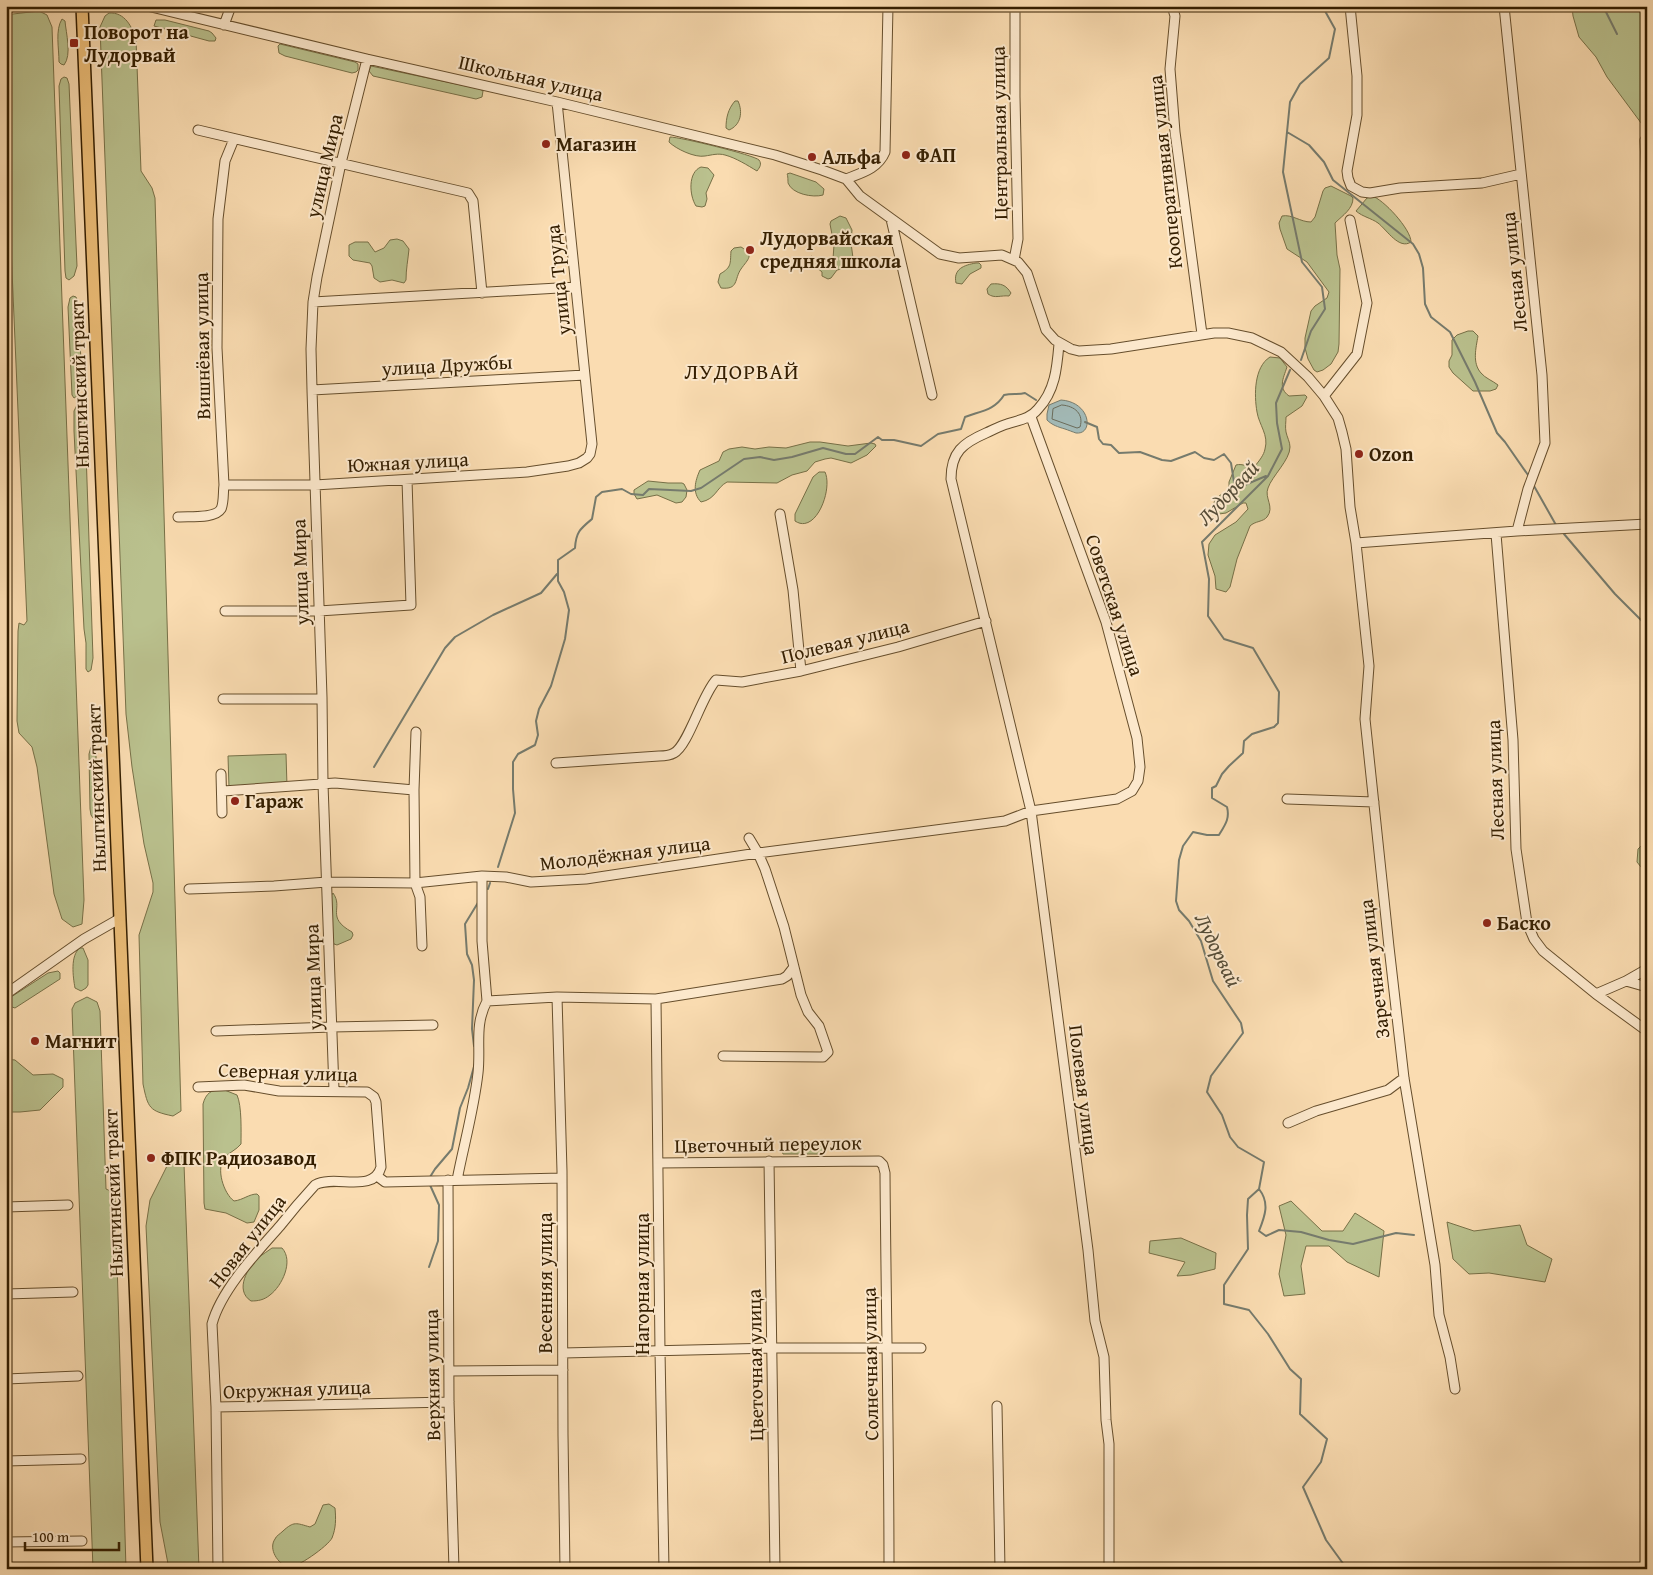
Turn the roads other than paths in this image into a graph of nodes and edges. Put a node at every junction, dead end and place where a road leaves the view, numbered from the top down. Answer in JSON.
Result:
{"nodes":[{"id":1,"x":82,"y":6,"type":"edge"},
{"id":2,"x":147,"y":6,"type":"edge"},
{"id":3,"x":231,"y":6,"type":"edge"},
{"id":4,"x":888,"y":6,"type":"edge"},
{"id":5,"x":1015,"y":6,"type":"edge"},
{"id":6,"x":1172,"y":6,"type":"edge"},
{"id":7,"x":1350,"y":6,"type":"edge"},
{"id":8,"x":1504,"y":6,"type":"edge"},
{"id":9,"x":224,"y":25,"type":"junction"},
{"id":10,"x":367,"y":59,"type":"junction"},
{"id":11,"x":557,"y":102,"type":"junction"},
{"id":12,"x":198,"y":130,"type":"dead end"},
{"id":13,"x":234,"y":139,"type":"junction"},
{"id":14,"x":1645,"y":140,"type":"dead end"},
{"id":15,"x":341,"y":162,"type":"junction"},
{"id":16,"x":1521,"y":174,"type":"junction"},
{"id":17,"x":846,"y":179,"type":"junction"},
{"id":18,"x":1647,"y":187,"type":"edge"},
{"id":19,"x":891,"y":219,"type":"junction"},
{"id":20,"x":1350,"y":220,"type":"dead end"},
{"id":21,"x":1014,"y":260,"type":"junction"},
{"id":22,"x":576,"y":287,"type":"junction"},
{"id":23,"x":482,"y":293,"type":"junction"},
{"id":24,"x":313,"y":302,"type":"junction"},
{"id":25,"x":1202,"y":334,"type":"junction"},
{"id":26,"x":1059,"y":344,"type":"junction"},
{"id":27,"x":585,"y":375,"type":"junction"},
{"id":28,"x":312,"y":390,"type":"junction"},
{"id":29,"x":932,"y":395,"type":"dead end"},
{"id":30,"x":1324,"y":396,"type":"junction"},
{"id":31,"x":1031,"y":417,"type":"junction"},
{"id":32,"x":590,"y":454,"type":"joint"},
{"id":33,"x":406,"y":480,"type":"junction"},
{"id":34,"x":315,"y":484,"type":"junction"},
{"id":35,"x":224,"y":485,"type":"junction"},
{"id":36,"x":780,"y":514,"type":"dead end"},
{"id":37,"x":178,"y":517,"type":"dead end"},
{"id":38,"x":1647,"y":524,"type":"edge"},
{"id":39,"x":1517,"y":532,"type":"junction"},
{"id":40,"x":1496,"y":534,"type":"junction"},
{"id":41,"x":1356,"y":543,"type":"junction"},
{"id":42,"x":225,"y":611,"type":"dead end"},
{"id":43,"x":319,"y":611,"type":"junction"},
{"id":44,"x":986,"y":621,"type":"junction"},
{"id":45,"x":801,"y":671,"type":"junction"},
{"id":46,"x":223,"y":699,"type":"dead end"},
{"id":47,"x":322,"y":699,"type":"junction"},
{"id":48,"x":416,"y":732,"type":"dead end"},
{"id":49,"x":556,"y":763,"type":"dead end"},
{"id":50,"x":221,"y":774,"type":"dead end"},
{"id":51,"x":323,"y":784,"type":"junction"},
{"id":52,"x":414,"y":790,"type":"junction"},
{"id":53,"x":222,"y":791,"type":"junction"},
{"id":54,"x":1117,"y":799,"type":"joint"},
{"id":55,"x":1287,"y":799,"type":"dead end"},
{"id":56,"x":1374,"y":802,"type":"junction"},
{"id":57,"x":1031,"y":811,"type":"junction"},
{"id":58,"x":222,"y":813,"type":"dead end"},
{"id":59,"x":749,"y":838,"type":"dead end"},
{"id":60,"x":758,"y":854,"type":"junction"},
{"id":61,"x":482,"y":876,"type":"junction"},
{"id":62,"x":328,"y":882,"type":"junction"},
{"id":63,"x":415,"y":883,"type":"junction"},
{"id":64,"x":189,"y":890,"type":"dead end"},
{"id":65,"x":119,"y":919,"type":"junction"},
{"id":66,"x":422,"y":946,"type":"dead end"},
{"id":67,"x":794,"y":967,"type":"junction"},
{"id":68,"x":1647,"y":969,"type":"edge"},
{"id":69,"x":1626,"y":981,"type":"junction"},
{"id":70,"x":1647,"y":987,"type":"edge"},
{"id":71,"x":6,"y":994,"type":"edge"},
{"id":72,"x":1596,"y":994,"type":"junction"},
{"id":73,"x":557,"y":997,"type":"junction"},
{"id":74,"x":656,"y":999,"type":"junction"},
{"id":75,"x":487,"y":1000,"type":"junction"},
{"id":76,"x":433,"y":1025,"type":"dead end"},
{"id":77,"x":332,"y":1026,"type":"junction"},
{"id":78,"x":216,"y":1030,"type":"dead end"},
{"id":79,"x":1647,"y":1031,"type":"edge"},
{"id":80,"x":723,"y":1056,"type":"dead end"},
{"id":81,"x":1404,"y":1078,"type":"junction"},
{"id":82,"x":198,"y":1087,"type":"dead end"},
{"id":83,"x":334,"y":1090,"type":"junction"},
{"id":84,"x":1288,"y":1123,"type":"dead end"},
{"id":85,"x":769,"y":1161,"type":"junction"},
{"id":86,"x":879,"y":1161,"type":"joint"},
{"id":87,"x":658,"y":1163,"type":"junction"},
{"id":88,"x":377,"y":1176,"type":"junction"},
{"id":89,"x":562,"y":1178,"type":"junction"},
{"id":90,"x":452,"y":1180,"type":"junction"},
{"id":91,"x":68,"y":1205,"type":"dead end"},
{"id":92,"x":6,"y":1207,"type":"edge"},
{"id":93,"x":73,"y":1292,"type":"dead end"},
{"id":94,"x":6,"y":1294,"type":"edge"},
{"id":95,"x":771,"y":1348,"type":"junction"},
{"id":96,"x":921,"y":1348,"type":"dead end"},
{"id":97,"x":886,"y":1349,"type":"junction"},
{"id":98,"x":660,"y":1351,"type":"junction"},
{"id":99,"x":563,"y":1353,"type":"junction"},
{"id":100,"x":563,"y":1370,"type":"junction"},
{"id":101,"x":449,"y":1371,"type":"junction"},
{"id":102,"x":78,"y":1376,"type":"dead end"},
{"id":103,"x":6,"y":1379,"type":"edge"},
{"id":104,"x":1455,"y":1389,"type":"dead end"},
{"id":105,"x":450,"y":1402,"type":"junction"},
{"id":106,"x":997,"y":1406,"type":"dead end"},
{"id":107,"x":216,"y":1407,"type":"junction"},
{"id":108,"x":81,"y":1459,"type":"dead end"},
{"id":109,"x":6,"y":1461,"type":"edge"},
{"id":110,"x":82,"y":1541,"type":"dead end"},
{"id":111,"x":6,"y":1542,"type":"edge"},
{"id":112,"x":147,"y":1569,"type":"edge"},
{"id":113,"x":218,"y":1569,"type":"edge"},
{"id":114,"x":454,"y":1569,"type":"edge"},
{"id":115,"x":565,"y":1569,"type":"edge"},
{"id":116,"x":664,"y":1569,"type":"edge"},
{"id":117,"x":775,"y":1569,"type":"edge"},
{"id":118,"x":888,"y":1569,"type":"edge"},
{"id":119,"x":1000,"y":1569,"type":"edge"},
{"id":120,"x":1109,"y":1569,"type":"edge"}],
"edges":[{"from":1,"to":65,"type":"main road","name":"Нылгинский тракт"},
{"from":2,"to":9,"type":"street","name":"Школьная улица"},
{"from":3,"to":9,"type":"street"},
{"from":4,"to":17,"type":"street"},
{"from":5,"to":21,"type":"street","name":"Центральная улица"},
{"from":6,"to":25,"type":"street","name":"Кооперативная улица"},
{"from":7,"to":16,"type":"street"},
{"from":8,"to":16,"type":"street","name":"Лесная улица"},
{"from":9,"to":10,"type":"street","name":"Школьная улица"},
{"from":10,"to":11,"type":"street","name":"Школьная улица"},
{"from":10,"to":15,"type":"street","name":"улица Мира"},
{"from":11,"to":17,"type":"street","name":"Школьная улица"},
{"from":11,"to":22,"type":"street","name":"улица Труда"},
{"from":12,"to":13,"type":"street"},
{"from":13,"to":15,"type":"street"},
{"from":13,"to":35,"type":"street","name":"Вишнёвая улица"},
{"from":14,"to":18,"type":"street"},
{"from":15,"to":23,"type":"street"},
{"from":15,"to":24,"type":"street","name":"улица Мира"},
{"from":16,"to":39,"type":"street","name":"Лесная улица"},
{"from":17,"to":19,"type":"street","name":"Школьная улица"},
{"from":19,"to":21,"type":"street"},
{"from":19,"to":29,"type":"street"},
{"from":20,"to":30,"type":"street"},
{"from":21,"to":26,"type":"street"},
{"from":22,"to":23,"type":"street"},
{"from":22,"to":27,"type":"street","name":"улица Труда"},
{"from":23,"to":24,"type":"street"},
{"from":24,"to":28,"type":"street","name":"улица Мира"},
{"from":25,"to":26,"type":"street"},
{"from":25,"to":30,"type":"street","name":"Заречная улица"},
{"from":26,"to":31,"type":"street"},
{"from":27,"to":28,"type":"street","name":"улица Дружбы"},
{"from":27,"to":32,"type":"street","name":"улица Труда"},
{"from":28,"to":34,"type":"street","name":"улица Мира"},
{"from":30,"to":41,"type":"street","name":"Заречная улица"},
{"from":31,"to":44,"type":"street","name":"Полевая улица"},
{"from":31,"to":54,"type":"street","name":"Советская улица"},
{"from":32,"to":33,"type":"street","name":"Южная улица"},
{"from":33,"to":34,"type":"street","name":"Южная улица"},
{"from":33,"to":43,"type":"street"},
{"from":34,"to":35,"type":"street","name":"Южная улица"},
{"from":34,"to":43,"type":"street","name":"улица Мира"},
{"from":35,"to":37,"type":"street","name":"Вишнёвая улица"},
{"from":36,"to":45,"type":"street"},
{"from":38,"to":39,"type":"street"},
{"from":39,"to":40,"type":"street"},
{"from":40,"to":41,"type":"street"},
{"from":40,"to":72,"type":"street","name":"Лесная улица"},
{"from":41,"to":56,"type":"street","name":"Заречная улица"},
{"from":42,"to":43,"type":"street"},
{"from":43,"to":47,"type":"street","name":"улица Мира"},
{"from":44,"to":45,"type":"street","name":"Полевая улица"},
{"from":44,"to":57,"type":"street","name":"Полевая улица"},
{"from":45,"to":49,"type":"street","name":"Полевая улица"},
{"from":46,"to":47,"type":"street"},
{"from":47,"to":51,"type":"street","name":"улица Мира"},
{"from":48,"to":52,"type":"street"},
{"from":50,"to":53,"type":"street"},
{"from":51,"to":52,"type":"street"},
{"from":51,"to":53,"type":"street"},
{"from":51,"to":62,"type":"street","name":"улица Мира"},
{"from":52,"to":63,"type":"street"},
{"from":53,"to":58,"type":"street"},
{"from":54,"to":57,"type":"street","name":"Молодёжная улица"},
{"from":55,"to":56,"type":"street"},
{"from":56,"to":81,"type":"street","name":"Заречная улица"},
{"from":57,"to":60,"type":"street","name":"Молодёжная улица"},
{"from":57,"to":120,"type":"street","name":"Полевая улица"},
{"from":59,"to":60,"type":"street"},
{"from":60,"to":61,"type":"street","name":"Молодёжная улица"},
{"from":60,"to":67,"type":"street"},
{"from":61,"to":63,"type":"street","name":"Молодёжная улица"},
{"from":61,"to":75,"type":"street"},
{"from":62,"to":63,"type":"street","name":"Молодёжная улица"},
{"from":62,"to":64,"type":"street","name":"Молодёжная улица"},
{"from":62,"to":77,"type":"street","name":"улица Мира"},
{"from":63,"to":66,"type":"street"},
{"from":65,"to":71,"type":"street"},
{"from":65,"to":112,"type":"main road","name":"Нылгинский тракт"},
{"from":67,"to":74,"type":"street"},
{"from":67,"to":80,"type":"street"},
{"from":68,"to":69,"type":"street"},
{"from":69,"to":70,"type":"street"},
{"from":69,"to":72,"type":"street"},
{"from":72,"to":79,"type":"street","name":"Лесная улица"},
{"from":73,"to":74,"type":"street"},
{"from":73,"to":75,"type":"street"},
{"from":73,"to":89,"type":"street","name":"Весенняя улица"},
{"from":74,"to":87,"type":"street","name":"Нагорная улица"},
{"from":75,"to":90,"type":"street","name":"Верхняя улица"},
{"from":76,"to":77,"type":"street"},
{"from":77,"to":78,"type":"street"},
{"from":77,"to":83,"type":"street","name":"улица Мира"},
{"from":81,"to":84,"type":"street"},
{"from":81,"to":104,"type":"street","name":"Заречная улица"},
{"from":82,"to":83,"type":"street","name":"Северная улица"},
{"from":83,"to":88,"type":"street","name":"Северная улица"},
{"from":85,"to":86,"type":"street","name":"Цветочный переулок"},
{"from":85,"to":87,"type":"street","name":"Цветочный переулок"},
{"from":85,"to":95,"type":"street","name":"Цветочная улица"},
{"from":86,"to":97,"type":"street","name":"Солнечная улица"},
{"from":87,"to":98,"type":"street","name":"Нагорная улица"},
{"from":88,"to":90,"type":"street"},
{"from":88,"to":107,"type":"street","name":"Новая улица"},
{"from":89,"to":90,"type":"street"},
{"from":89,"to":99,"type":"street","name":"Весенняя улица"},
{"from":90,"to":101,"type":"street","name":"Верхняя улица"},
{"from":91,"to":92,"type":"street"},
{"from":93,"to":94,"type":"street"},
{"from":95,"to":97,"type":"street"},
{"from":95,"to":98,"type":"street"},
{"from":95,"to":117,"type":"street","name":"Цветочная улица"},
{"from":96,"to":97,"type":"street"},
{"from":97,"to":118,"type":"street","name":"Солнечная улица"},
{"from":98,"to":99,"type":"street"},
{"from":98,"to":116,"type":"street","name":"Нагорная улица"},
{"from":99,"to":100,"type":"street","name":"Весенняя улица"},
{"from":100,"to":101,"type":"street"},
{"from":100,"to":115,"type":"street","name":"Весенняя улица"},
{"from":101,"to":105,"type":"street","name":"Верхняя улица"},
{"from":102,"to":103,"type":"street"},
{"from":105,"to":107,"type":"street","name":"Окружная улица"},
{"from":105,"to":114,"type":"street","name":"Верхняя улица"},
{"from":106,"to":119,"type":"street"},
{"from":107,"to":113,"type":"street","name":"Окружная улица"},
{"from":108,"to":109,"type":"street"},
{"from":110,"to":111,"type":"street"}]}
